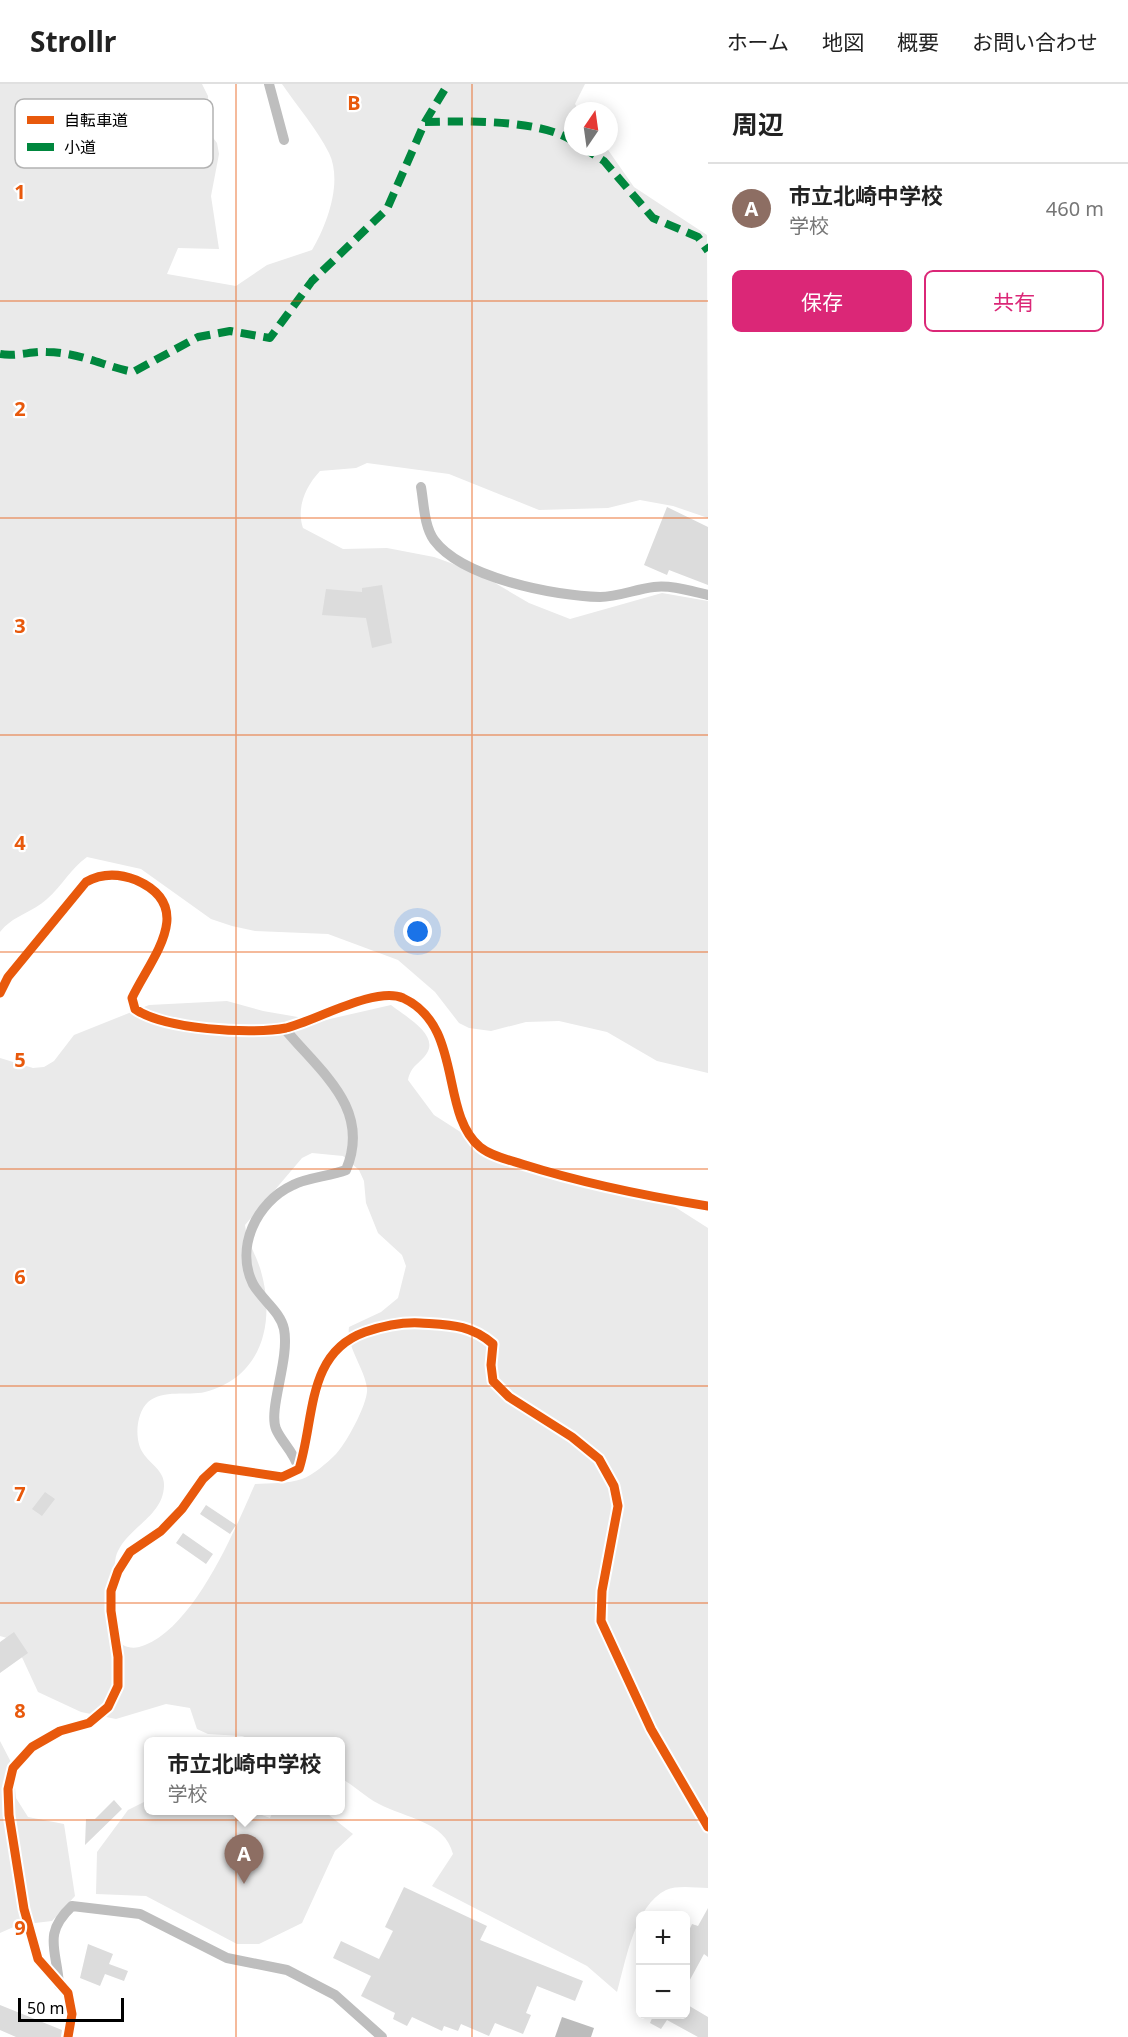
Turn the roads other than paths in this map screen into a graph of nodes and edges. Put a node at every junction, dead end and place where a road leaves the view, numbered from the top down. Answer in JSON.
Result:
{"nodes":[{"id":1,"x":269,"y":84,"type":"edge"},
{"id":2,"x":284,"y":140,"type":"dead end"},
{"id":3,"x":421,"y":487,"type":"dead end"},
{"id":4,"x":708,"y":595,"type":"edge"},
{"id":5,"x":0,"y":993,"type":"edge"},
{"id":6,"x":284,"y":1028,"type":"junction"},
{"id":7,"x":708,"y":1206,"type":"edge"},
{"id":8,"x":299,"y":1469,"type":"junction"},
{"id":9,"x":708,"y":1827,"type":"edge"},
{"id":10,"x":59,"y":1985,"type":"junction"},
{"id":11,"x":68,"y":2037,"type":"edge"},
{"id":12,"x":382,"y":2037,"type":"edge"}],
"edges":[{"from":1,"to":2,"type":"street"},
{"from":3,"to":4,"type":"street"},
{"from":5,"to":6,"type":"street"},
{"from":6,"to":7,"type":"street"},
{"from":6,"to":8,"type":"street"},
{"from":8,"to":9,"type":"street"},
{"from":8,"to":10,"type":"street"},
{"from":10,"to":11,"type":"street"},
{"from":10,"to":12,"type":"street"}]}
